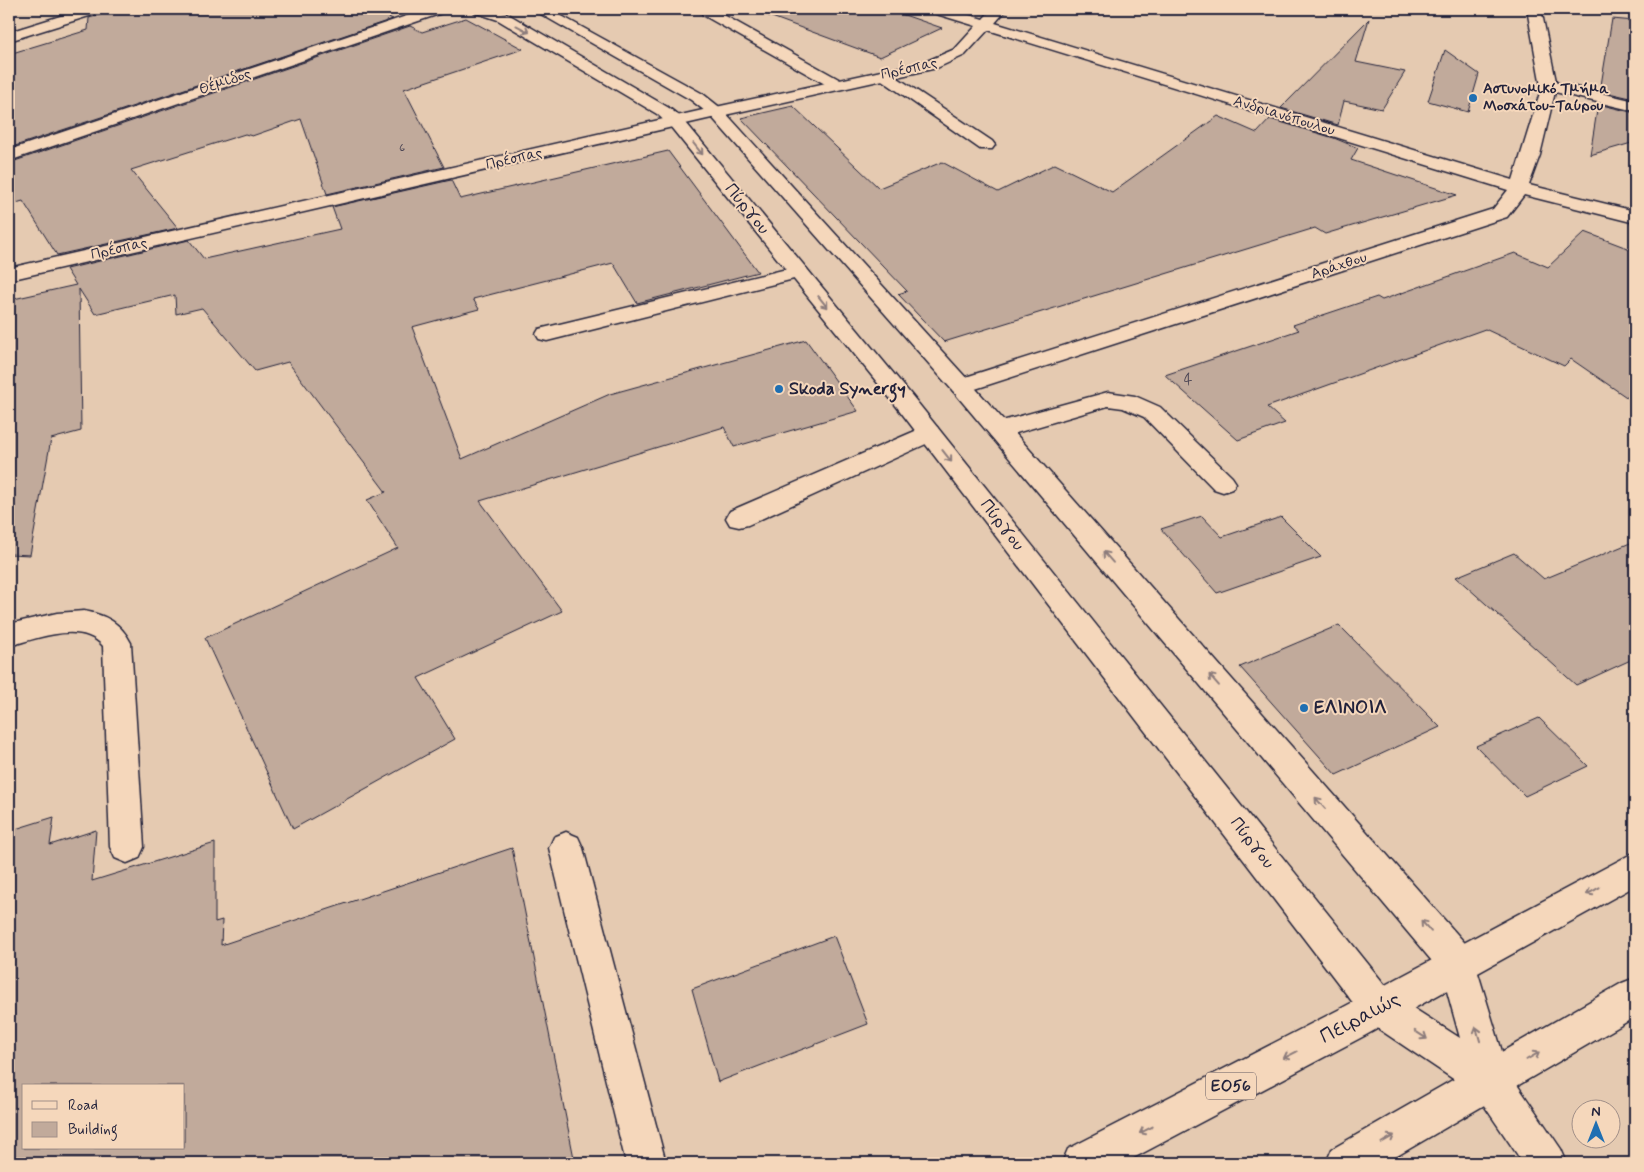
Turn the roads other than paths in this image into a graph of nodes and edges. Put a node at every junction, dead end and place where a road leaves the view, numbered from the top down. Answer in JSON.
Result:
{"nodes":[{"id":1,"x":97,"y":9,"type":"edge"},
{"id":2,"x":440,"y":9,"type":"edge"},
{"id":3,"x":478,"y":9,"type":"edge"},
{"id":4,"x":539,"y":9,"type":"edge"},
{"id":5,"x":935,"y":9,"type":"edge"},
{"id":6,"x":1000,"y":9,"type":"edge"},
{"id":7,"x":1534,"y":9,"type":"edge"},
{"id":8,"x":708,"y":12,"type":"dead end"},
{"id":9,"x":983,"y":25,"type":"junction"},
{"id":10,"x":9,"y":36,"type":"edge"},
{"id":11,"x":884,"y":76,"type":"junction"},
{"id":12,"x":838,"y":85,"type":"junction"},
{"id":13,"x":1549,"y":86,"type":"junction"},
{"id":14,"x":1635,"y":106,"type":"edge"},
{"id":15,"x":716,"y":112,"type":"junction"},
{"id":16,"x":676,"y":122,"type":"junction"},
{"id":17,"x":986,"y":145,"type":"dead end"},
{"id":18,"x":9,"y":156,"type":"edge"},
{"id":19,"x":1520,"y":188,"type":"junction"},
{"id":20,"x":1635,"y":217,"type":"edge"},
{"id":21,"x":799,"y":272,"type":"junction"},
{"id":22,"x":9,"y":274,"type":"edge"},
{"id":23,"x":547,"y":334,"type":"dead end"},
{"id":24,"x":961,"y":386,"type":"junction"},
{"id":25,"x":999,"y":430,"type":"junction"},
{"id":26,"x":929,"y":433,"type":"junction"},
{"id":27,"x":1223,"y":482,"type":"dead end"},
{"id":28,"x":739,"y":518,"type":"dead end"},
{"id":29,"x":9,"y":635,"type":"edge"},
{"id":30,"x":127,"y":846,"type":"dead end"},
{"id":31,"x":566,"y":848,"type":"dead end"},
{"id":32,"x":1635,"y":868,"type":"edge"},
{"id":33,"x":1458,"y":963,"type":"junction"},
{"id":34,"x":1635,"y":996,"type":"edge"},
{"id":35,"x":1380,"y":1008,"type":"junction"},
{"id":36,"x":1491,"y":1081,"type":"junction"},
{"id":37,"x":646,"y":1163,"type":"edge"},
{"id":38,"x":1082,"y":1163,"type":"edge"},
{"id":39,"x":1346,"y":1163,"type":"edge"},
{"id":40,"x":1547,"y":1163,"type":"edge"}],
"edges":[{"from":1,"to":10,"type":"street"},
{"from":2,"to":18,"type":"street","name":"Θέμιδος"},
{"from":3,"to":16,"type":"street","name":"Πύργου","one_way":true},
{"from":4,"to":15,"type":"street","name":"Πύργου"},
{"from":5,"to":9,"type":"street","name":"Ανδριανόπουλου"},
{"from":6,"to":9,"type":"street","name":"Πρέσπας"},
{"from":7,"to":13,"type":"street"},
{"from":8,"to":12,"type":"street"},
{"from":9,"to":11,"type":"street","name":"Πρέσπας"},
{"from":9,"to":19,"type":"street","name":"Ανδριανόπουλου"},
{"from":11,"to":12,"type":"street","name":"Πρέσπας"},
{"from":11,"to":17,"type":"street"},
{"from":12,"to":15,"type":"street","name":"Πρέσπας"},
{"from":13,"to":14,"type":"street"},
{"from":13,"to":19,"type":"street","name":"Αράχθου"},
{"from":15,"to":16,"type":"street","name":"Πρέσπας"},
{"from":15,"to":24,"type":"street","name":"Πύργου"},
{"from":16,"to":21,"type":"street","name":"Πύργου","one_way":true},
{"from":16,"to":22,"type":"street","name":"Πρέσπας"},
{"from":19,"to":20,"type":"street","name":"Ανδριανόπουλου"},
{"from":19,"to":24,"type":"street","name":"Αράχθου"},
{"from":21,"to":23,"type":"street"},
{"from":21,"to":26,"type":"street","name":"Πύργου","one_way":true},
{"from":24,"to":25,"type":"street","name":"Πύργου"},
{"from":25,"to":27,"type":"street"},
{"from":33,"to":25,"type":"street","name":"Πύργου","one_way":true},
{"from":26,"to":28,"type":"street"},
{"from":26,"to":35,"type":"street","name":"Πύργου","one_way":true},
{"from":29,"to":30,"type":"street"},
{"from":31,"to":37,"type":"street"},
{"from":32,"to":33,"type":"street","name":"Πειραιώς","number":"ΕΟ56","one_way":true},
{"from":33,"to":35,"type":"street","name":"Πειραιώς","number":"ΕΟ56"},
{"from":36,"to":33,"type":"street","name":"Πύργου","one_way":true},
{"from":36,"to":34,"type":"street","one_way":true},
{"from":35,"to":36,"type":"street","name":"Πύργου","one_way":true},
{"from":35,"to":38,"type":"street","name":"Πειραιώς","number":"ΕΟ56","one_way":true},
{"from":39,"to":36,"type":"street","one_way":true},
{"from":36,"to":40,"type":"street","name":"Πύργου"}]}
